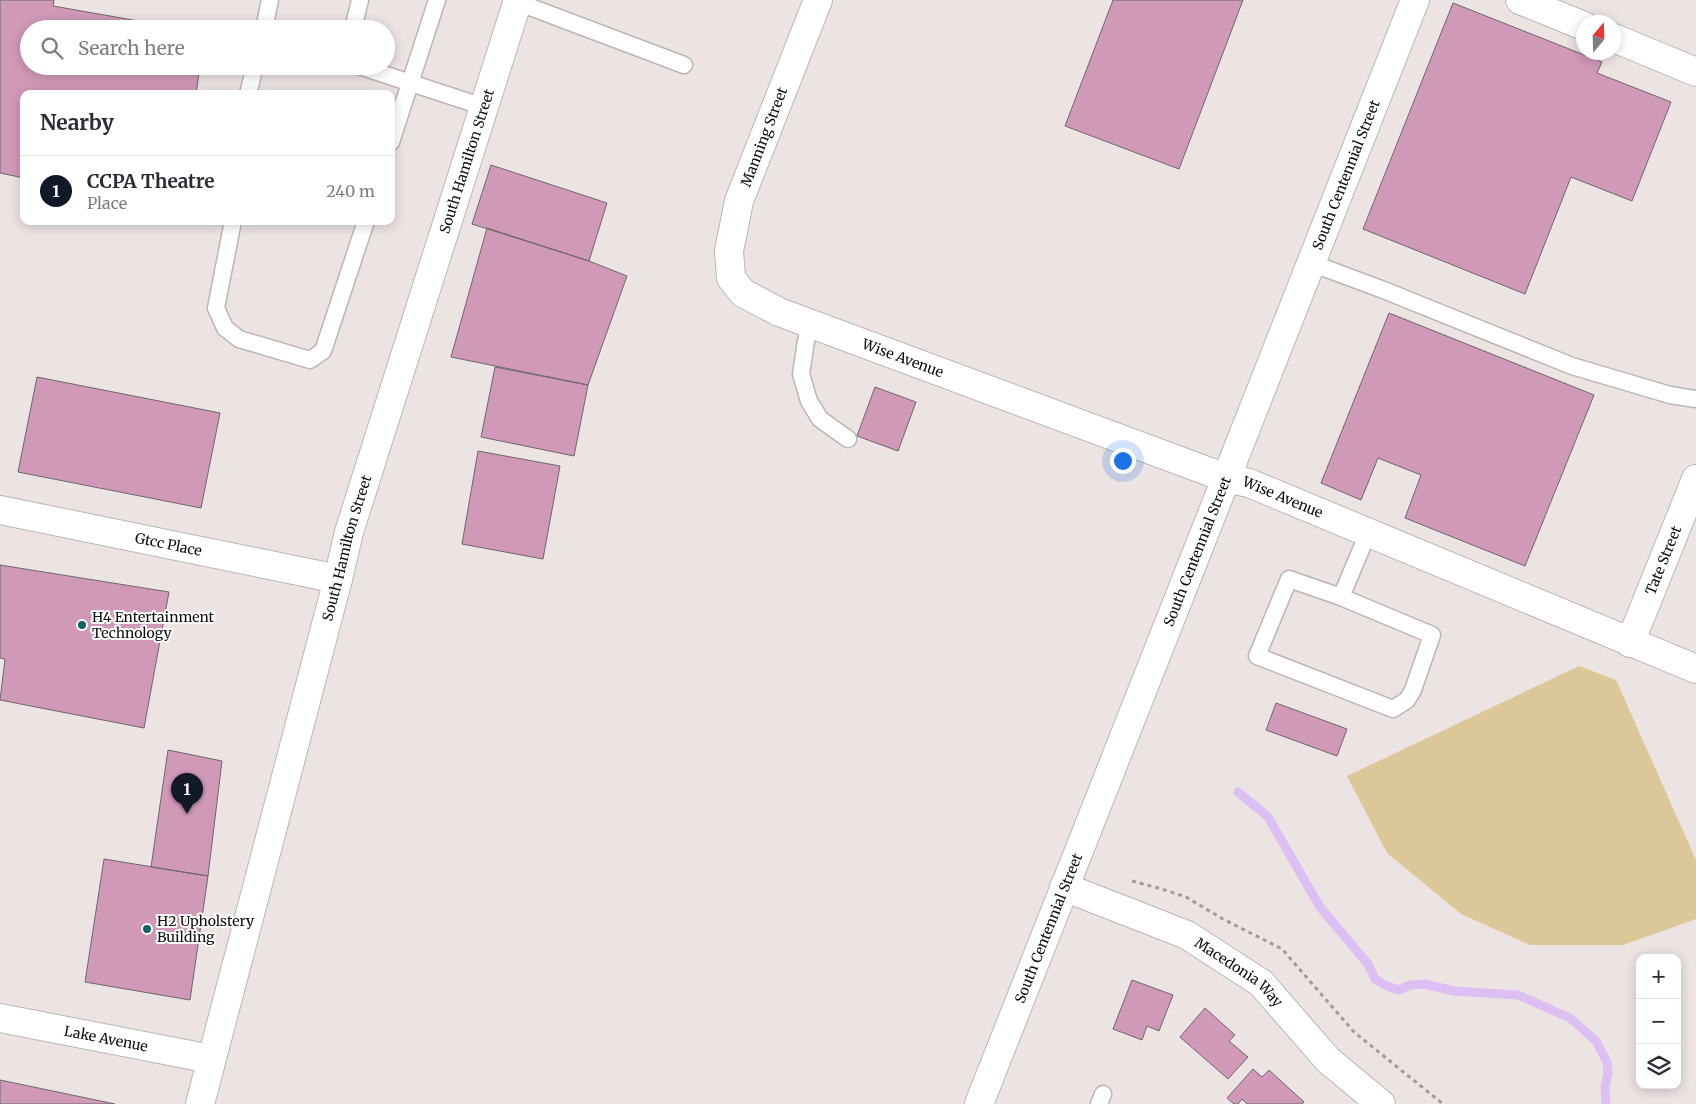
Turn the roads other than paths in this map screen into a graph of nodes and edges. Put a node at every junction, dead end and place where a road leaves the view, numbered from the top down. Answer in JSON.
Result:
{"nodes":[{"id":1,"x":270,"y":0,"type":"edge"},
{"id":2,"x":437,"y":0,"type":"edge"},
{"id":3,"x":818,"y":0,"type":"edge"},
{"id":4,"x":1415,"y":0,"type":"edge"},
{"id":5,"x":1520,"y":0,"type":"edge"},
{"id":6,"x":356,"y":1,"type":"edge"},
{"id":7,"x":517,"y":1,"type":"edge"},
{"id":8,"x":266,"y":20,"type":"edge"},
{"id":9,"x":353,"y":20,"type":"edge"},
{"id":10,"x":1576,"y":23,"type":"edge"},
{"id":11,"x":1621,"y":41,"type":"edge"},
{"id":12,"x":684,"y":65,"type":"dead end"},
{"id":13,"x":1696,"y":72,"type":"edge"},
{"id":14,"x":253,"y":75,"type":"edge"},
{"id":15,"x":386,"y":75,"type":"edge"},
{"id":16,"x":410,"y":83,"type":"junction"},
{"id":17,"x":249,"y":90,"type":"edge"},
{"id":18,"x":484,"y":107,"type":"junction"},
{"id":19,"x":395,"y":130,"type":"edge"},
{"id":20,"x":232,"y":225,"type":"edge"},
{"id":21,"x":365,"y":225,"type":"edge"},
{"id":22,"x":1310,"y":263,"type":"junction"},
{"id":23,"x":732,"y":278,"type":"joint"},
{"id":24,"x":810,"y":324,"type":"junction"},
{"id":25,"x":1696,"y":399,"type":"edge"},
{"id":26,"x":848,"y":439,"type":"dead end"},
{"id":27,"x":1226,"y":478,"type":"junction"},
{"id":28,"x":1696,"y":479,"type":"edge"},
{"id":29,"x":0,"y":510,"type":"edge"},
{"id":30,"x":1368,"y":533,"type":"junction"},
{"id":31,"x":338,"y":579,"type":"junction"},
{"id":32,"x":1341,"y":598,"type":"junction"},
{"id":33,"x":1630,"y":643,"type":"junction"},
{"id":34,"x":1696,"y":669,"type":"edge"},
{"id":35,"x":1064,"y":887,"type":"junction"},
{"id":36,"x":0,"y":1018,"type":"edge"},
{"id":37,"x":211,"y":1059,"type":"junction"},
{"id":38,"x":200,"y":1104,"type":"edge"},
{"id":39,"x":979,"y":1104,"type":"edge"},
{"id":40,"x":1381,"y":1104,"type":"edge"}],
"edges":[{"from":1,"to":8,"type":"lane"},
{"from":2,"to":16,"type":"lane"},
{"from":3,"to":23,"type":"street","name":"Manning Street"},
{"from":4,"to":22,"type":"street","name":"South Centennial Street"},
{"from":5,"to":10,"type":"street"},
{"from":6,"to":9,"type":"lane"},
{"from":7,"to":12,"type":"lane"},
{"from":7,"to":18,"type":"street","name":"South Hamilton Street"},
{"from":11,"to":13,"type":"street"},
{"from":14,"to":17,"type":"lane"},
{"from":15,"to":16,"type":"lane"},
{"from":16,"to":18,"type":"lane"},
{"from":16,"to":19,"type":"lane"},
{"from":18,"to":31,"type":"street","name":"South Hamilton Street"},
{"from":20,"to":21,"type":"lane"},
{"from":22,"to":25,"type":"lane"},
{"from":22,"to":27,"type":"street","name":"South Centennial Street"},
{"from":23,"to":24,"type":"street","name":"Wise Avenue"},
{"from":24,"to":26,"type":"lane"},
{"from":24,"to":27,"type":"street","name":"Wise Avenue"},
{"from":27,"to":30,"type":"street","name":"Wise Avenue"},
{"from":27,"to":35,"type":"street","name":"South Centennial Street"},
{"from":28,"to":33,"type":"street","name":"Tate Street"},
{"from":29,"to":31,"type":"street","name":"Gtcc Place"},
{"from":30,"to":32,"type":"lane"},
{"from":30,"to":33,"type":"street","name":"Wise Avenue"},
{"from":31,"to":37,"type":"street","name":"South Hamilton Street"},
{"from":32,"to":32,"type":"lane"},
{"from":33,"to":34,"type":"street","name":"Wise Avenue"},
{"from":35,"to":39,"type":"street","name":"South Centennial Street"},
{"from":35,"to":40,"type":"street","name":"Macedonia Way"},
{"from":36,"to":37,"type":"street","name":"Lake Avenue"},
{"from":37,"to":38,"type":"street","name":"South Hamilton Street"}]}
